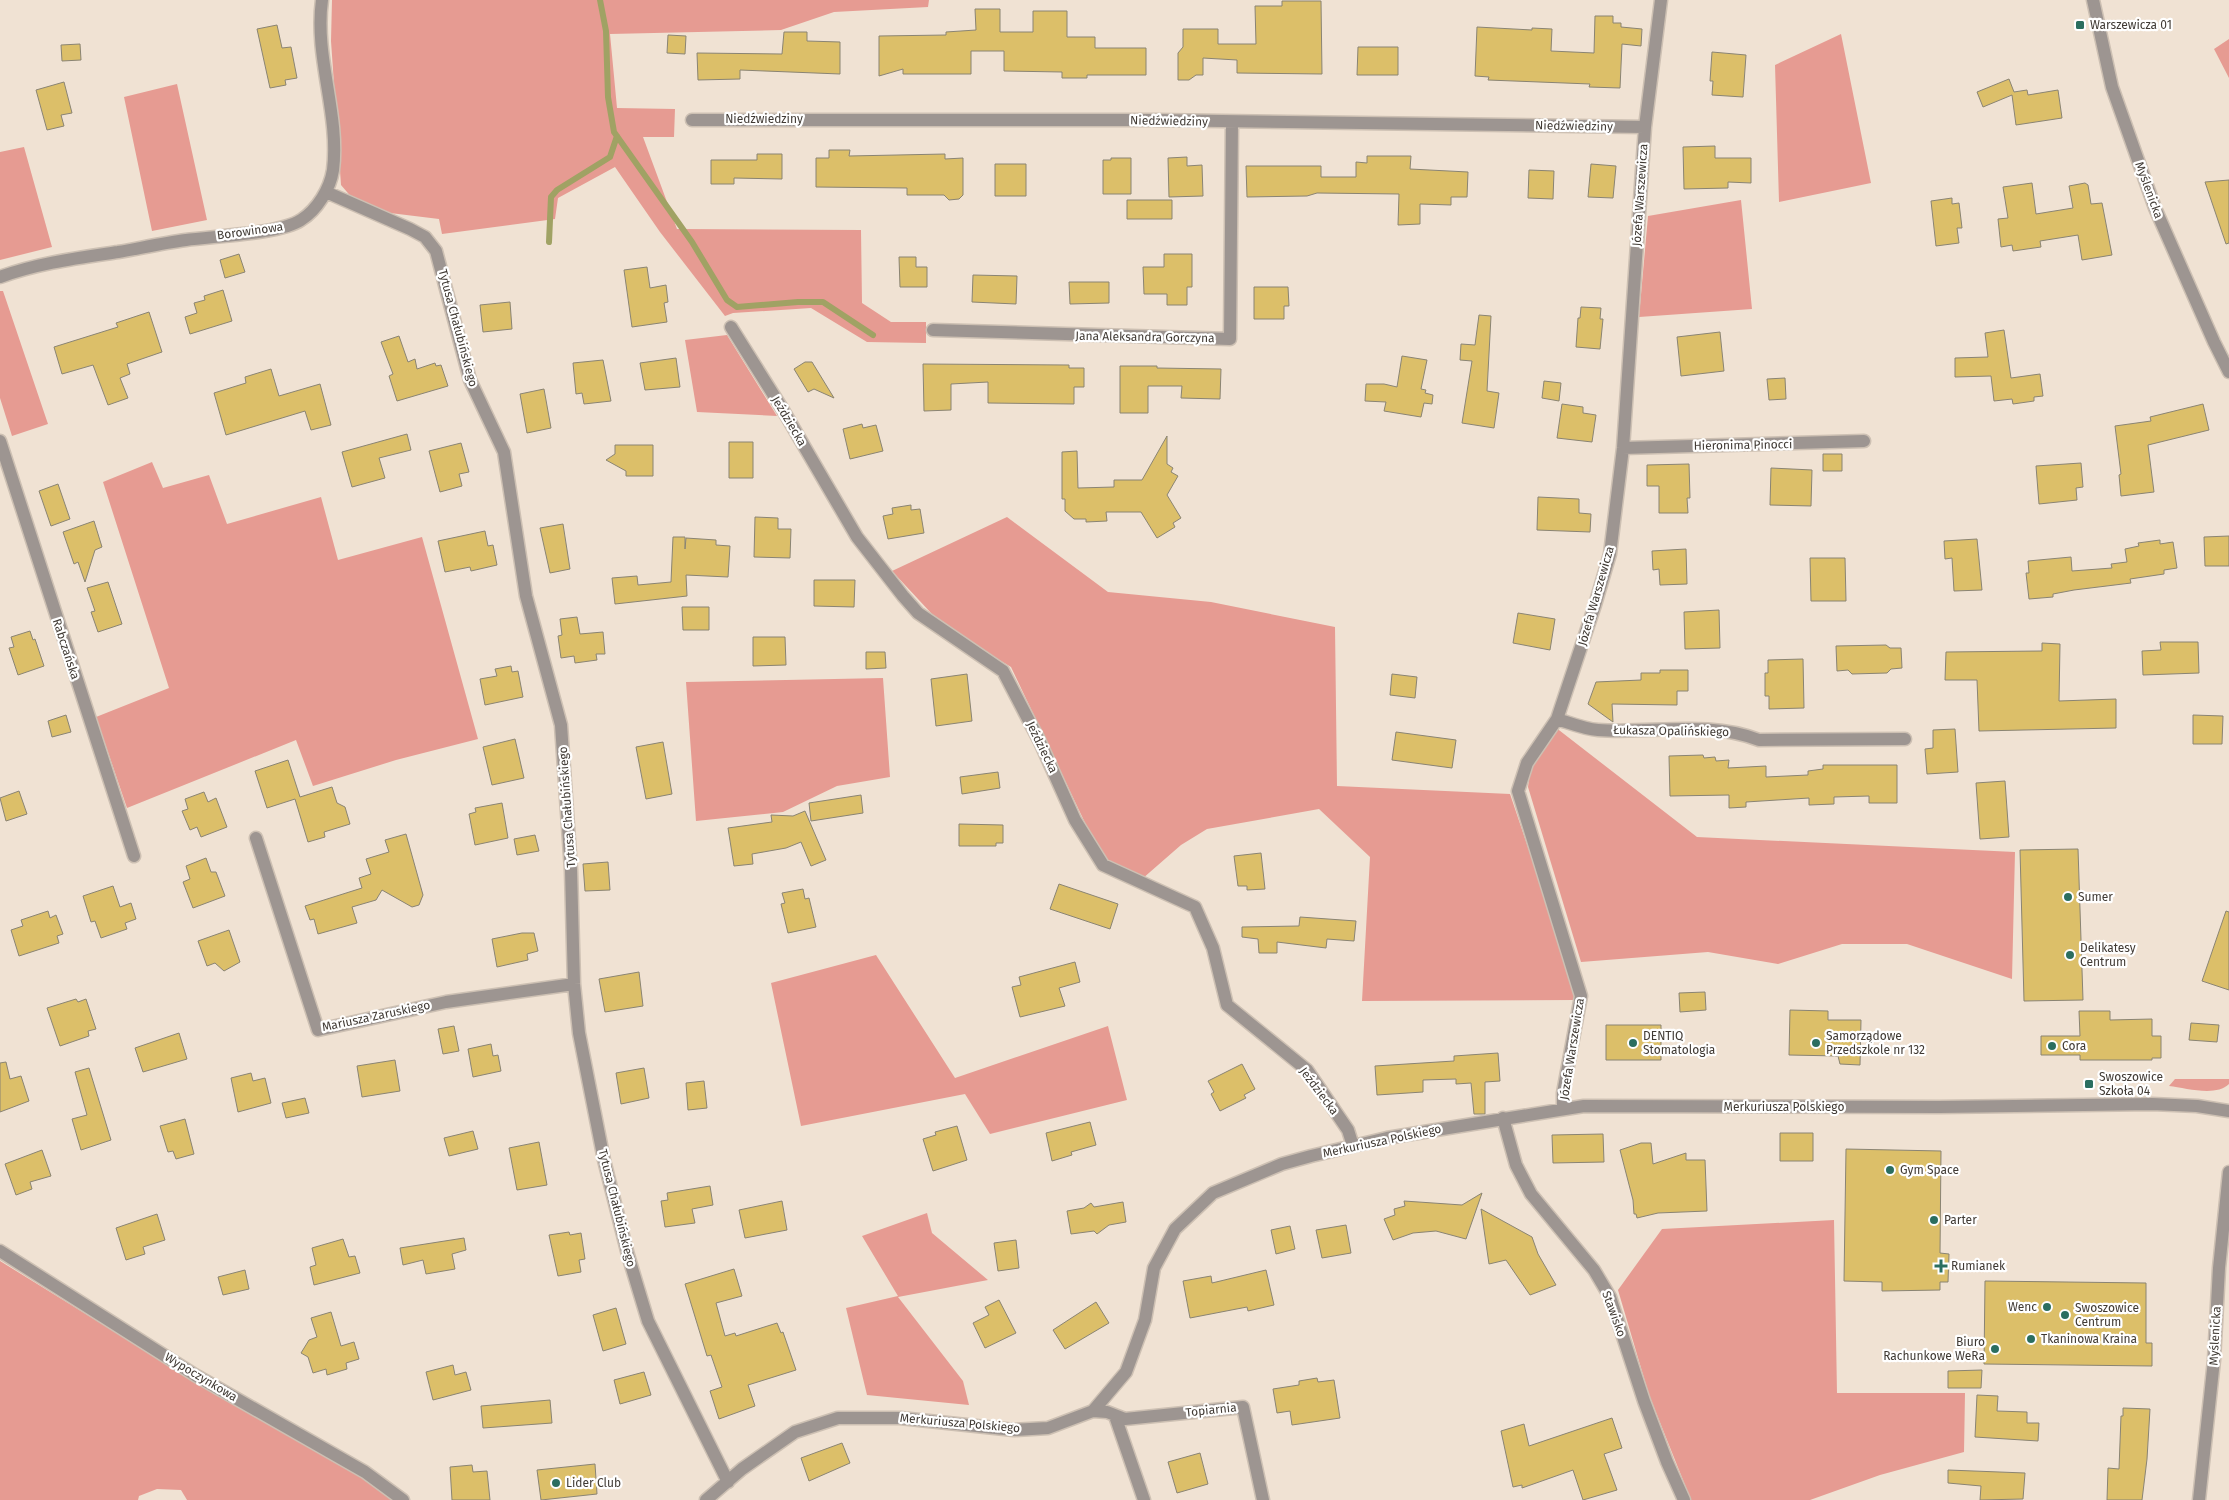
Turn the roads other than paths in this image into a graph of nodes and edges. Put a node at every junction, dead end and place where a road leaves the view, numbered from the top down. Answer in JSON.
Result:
{"nodes":[{"id":1,"x":322,"y":0,"type":"edge"},
{"id":2,"x":1661,"y":0,"type":"edge"},
{"id":3,"x":2093,"y":0,"type":"edge"},
{"id":4,"x":692,"y":120,"type":"dead end"},
{"id":5,"x":1232,"y":122,"type":"junction"},
{"id":6,"x":1645,"y":127,"type":"junction"},
{"id":7,"x":326,"y":192,"type":"junction"},
{"id":8,"x":0,"y":277,"type":"edge"},
{"id":9,"x":731,"y":327,"type":"dead end"},
{"id":10,"x":933,"y":330,"type":"dead end"},
{"id":11,"x":2229,"y":372,"type":"edge"},
{"id":12,"x":0,"y":441,"type":"edge"},
{"id":13,"x":1864,"y":441,"type":"dead end"},
{"id":14,"x":1622,"y":448,"type":"junction"},
{"id":15,"x":1557,"y":719,"type":"junction"},
{"id":16,"x":1905,"y":739,"type":"dead end"},
{"id":17,"x":256,"y":838,"type":"dead end"},
{"id":18,"x":134,"y":856,"type":"dead end"},
{"id":19,"x":574,"y":984,"type":"junction"},
{"id":20,"x":1563,"y":1109,"type":"junction"},
{"id":21,"x":2229,"y":1111,"type":"edge"},
{"id":22,"x":1503,"y":1118,"type":"junction"},
{"id":23,"x":1353,"y":1146,"type":"junction"},
{"id":24,"x":2229,"y":1172,"type":"edge"},
{"id":25,"x":2225,"y":1246,"type":"edge"},
{"id":26,"x":0,"y":1251,"type":"edge"},
{"id":27,"x":1093,"y":1411,"type":"junction"},
{"id":28,"x":1114,"y":1416,"type":"junction"},
{"id":29,"x":728,"y":1482,"type":"junction"},
{"id":30,"x":402,"y":1500,"type":"edge"},
{"id":31,"x":706,"y":1500,"type":"edge"},
{"id":32,"x":1144,"y":1500,"type":"edge"},
{"id":33,"x":1263,"y":1500,"type":"edge"},
{"id":34,"x":1684,"y":1500,"type":"edge"},
{"id":35,"x":2199,"y":1500,"type":"edge"}],
"edges":[{"from":1,"to":7,"type":"street","name":"Borowinowa"},
{"from":2,"to":6,"type":"street","name":"Józefa Warszewicza"},
{"from":3,"to":11,"type":"street","name":"Myślenicka"},
{"from":4,"to":5,"type":"street","name":"Niedźwiedziny"},
{"from":5,"to":6,"type":"street","name":"Niedźwiedziny"},
{"from":5,"to":10,"type":"street","name":"Jana Aleksandra Gorczyna"},
{"from":6,"to":14,"type":"street","name":"Józefa Warszewicza"},
{"from":7,"to":8,"type":"street","name":"Borowinowa"},
{"from":7,"to":19,"type":"street","name":"Tytusa Chałubińskiego"},
{"from":9,"to":23,"type":"street","name":"Jeździecka"},
{"from":12,"to":18,"type":"street","name":"Rabczańska"},
{"from":13,"to":14,"type":"street","name":"Hieronima Pinocci"},
{"from":14,"to":15,"type":"street","name":"Józefa Warszewicza"},
{"from":15,"to":16,"type":"street","name":"Łukasza Opalińskiego"},
{"from":15,"to":20,"type":"street","name":"Józefa Warszewicza"},
{"from":17,"to":19,"type":"street","name":"Mariusza Zaruskiego"},
{"from":19,"to":29,"type":"street","name":"Tytusa Chałubińskiego"},
{"from":20,"to":21,"type":"street","name":"Merkuriusza Polskiego"},
{"from":20,"to":22,"type":"street","name":"Merkuriusza Polskiego"},
{"from":22,"to":23,"type":"street","name":"Merkuriusza Polskiego"},
{"from":22,"to":34,"type":"street","name":"Stawisko"},
{"from":23,"to":27,"type":"street","name":"Merkuriusza Polskiego"},
{"from":24,"to":25,"type":"street","name":"Myślenicka"},
{"from":25,"to":35,"type":"street","name":"Myślenicka"},
{"from":26,"to":30,"type":"street","name":"Wypoczynkowa"},
{"from":27,"to":28,"type":"street","name":"Topiarnia"},
{"from":27,"to":29,"type":"street","name":"Merkuriusza Polskiego"},
{"from":28,"to":32,"type":"street"},
{"from":28,"to":33,"type":"street","name":"Topiarnia"},
{"from":29,"to":31,"type":"street","name":"Merkuriusza Polskiego"}]}
